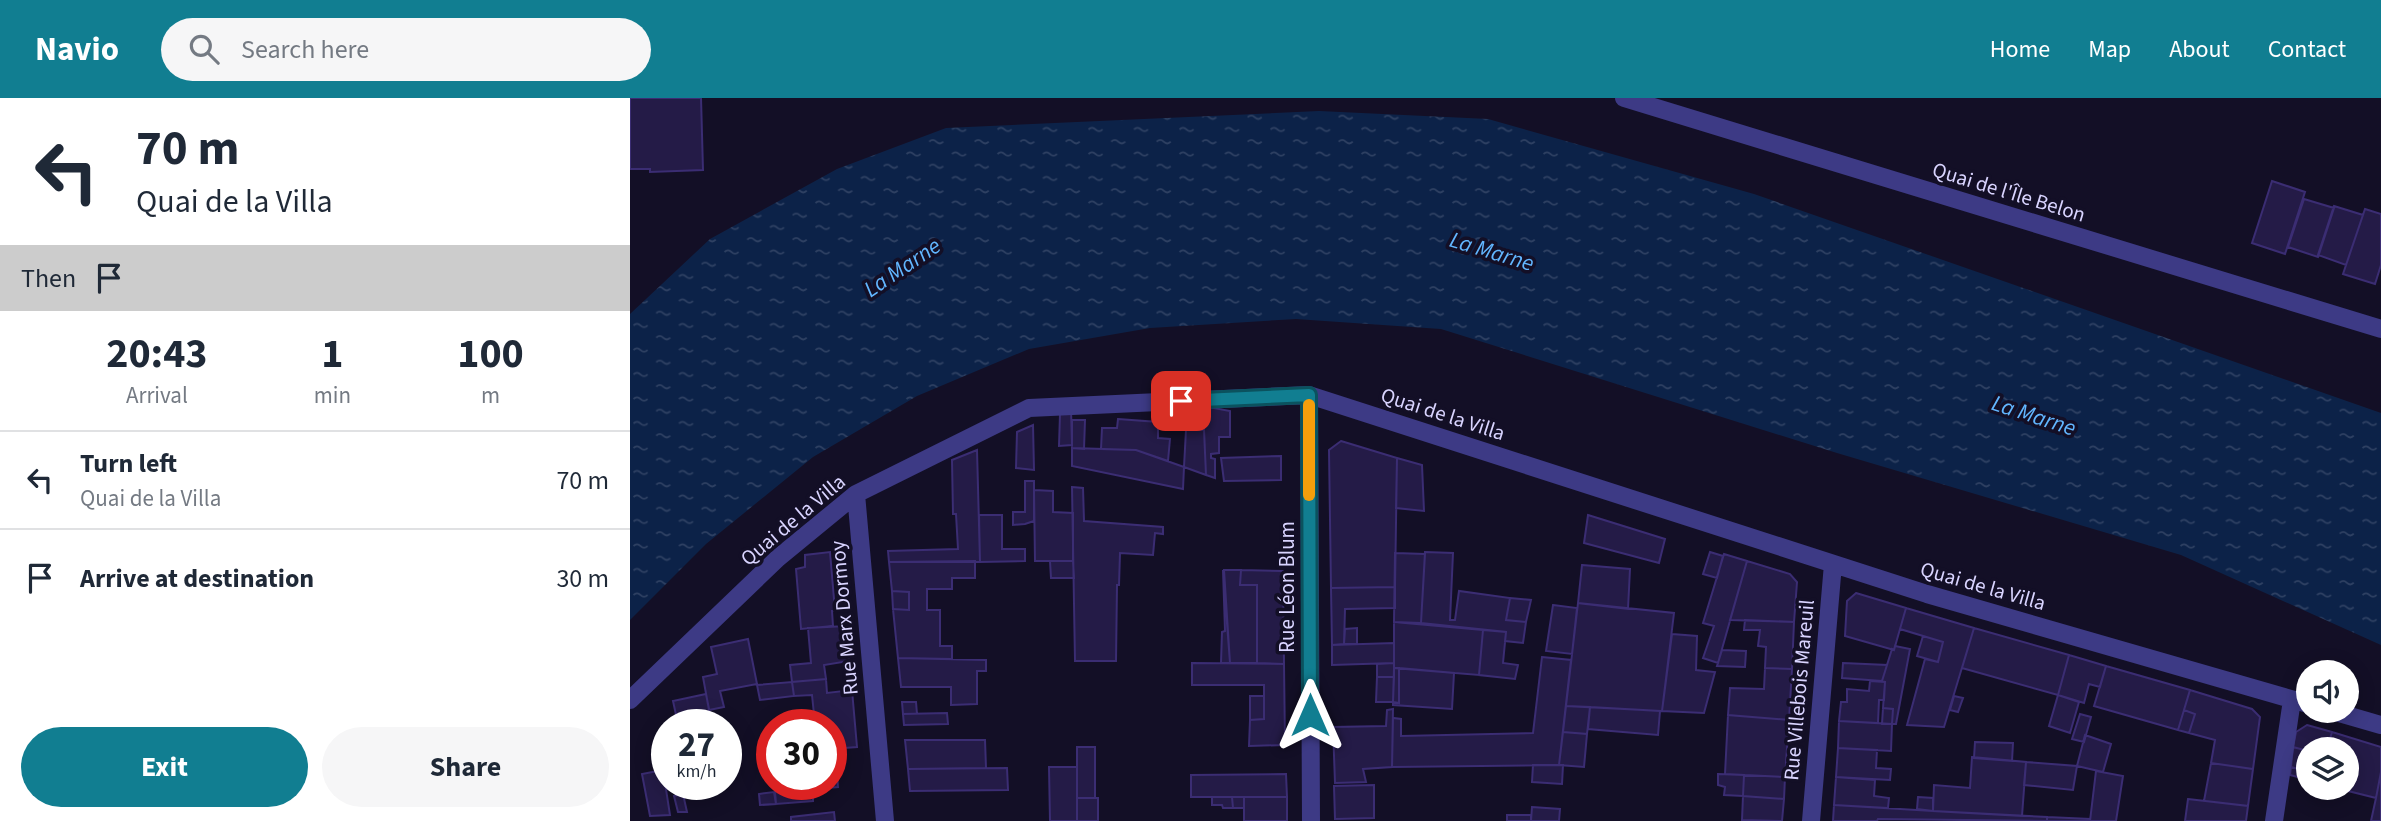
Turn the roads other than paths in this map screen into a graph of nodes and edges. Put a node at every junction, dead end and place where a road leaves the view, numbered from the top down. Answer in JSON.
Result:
{"nodes":[{"id":1,"x":1624,"y":98,"type":"edge"},
{"id":2,"x":2381,"y":329,"type":"edge"},
{"id":3,"x":1309,"y":395,"type":"junction"},
{"id":4,"x":856,"y":494,"type":"junction"},
{"id":5,"x":1833,"y":564,"type":"junction"},
{"id":6,"x":630,"y":700,"type":"edge"},
{"id":7,"x":2296,"y":701,"type":"edge"},
{"id":8,"x":2359,"y":719,"type":"edge"},
{"id":9,"x":2296,"y":720,"type":"edge"},
{"id":10,"x":2381,"y":725,"type":"edge"},
{"id":11,"x":885,"y":821,"type":"edge"},
{"id":12,"x":1311,"y":821,"type":"edge"},
{"id":13,"x":1811,"y":821,"type":"edge"},
{"id":14,"x":2274,"y":821,"type":"edge"}],
"edges":[{"from":1,"to":2,"type":"street","name":"Quai de l'Île Belon"},
{"from":3,"to":4,"type":"street","name":"Quai de la Villa"},
{"from":3,"to":5,"type":"street","name":"Quai de la Villa"},
{"from":3,"to":12,"type":"street","name":"Rue Léon Blum"},
{"from":4,"to":6,"type":"street","name":"Quai de la Villa"},
{"from":4,"to":11,"type":"street","name":"Rue Marx Dormoy"},
{"from":5,"to":7,"type":"street","name":"Quai de la Villa"},
{"from":5,"to":13,"type":"street","name":"Rue Villebois Mareuil"},
{"from":8,"to":10,"type":"street"},
{"from":9,"to":14,"type":"street"}]}
